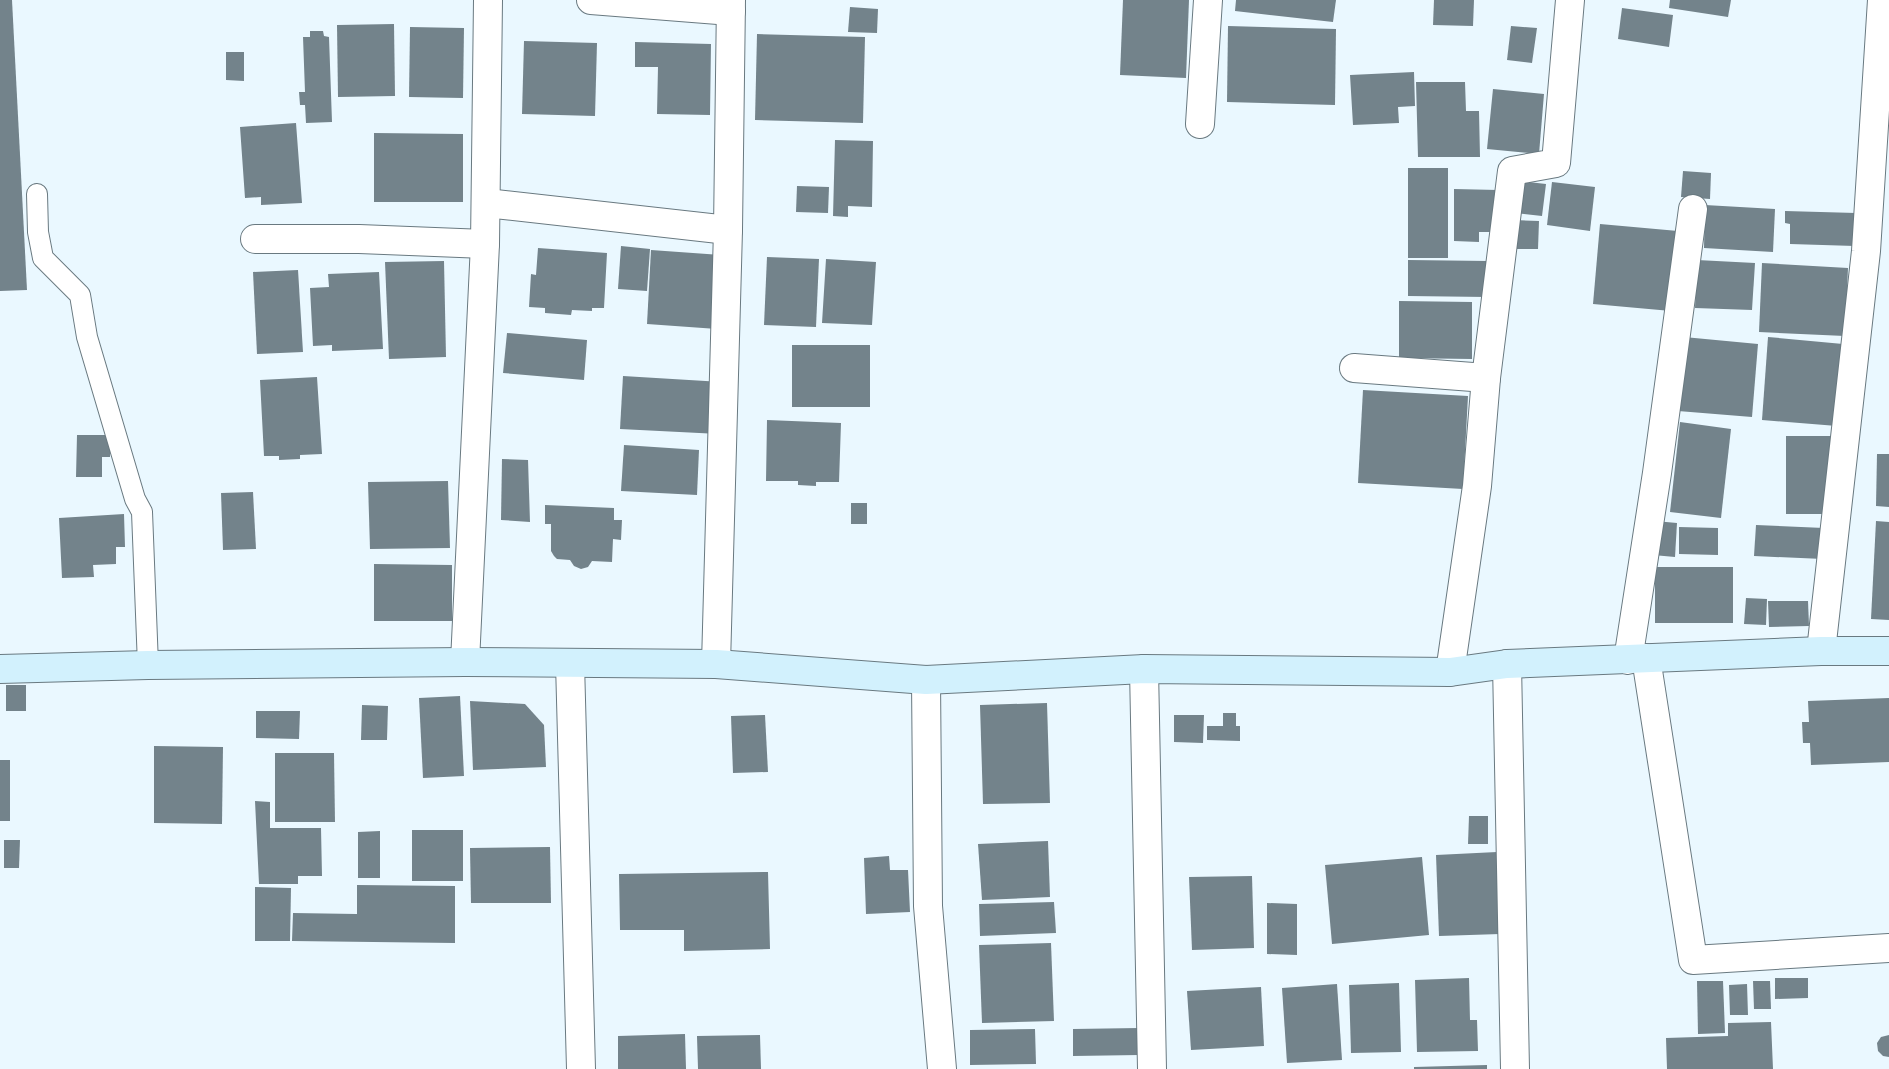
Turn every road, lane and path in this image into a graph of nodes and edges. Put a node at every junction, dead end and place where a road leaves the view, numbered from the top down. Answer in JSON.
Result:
{"nodes":[{"id":1,"x":488,"y":0,"type":"edge"},
{"id":2,"x":591,"y":0,"type":"edge"},
{"id":3,"x":1208,"y":0,"type":"edge"},
{"id":4,"x":1570,"y":0,"type":"edge"},
{"id":5,"x":1882,"y":0,"type":"edge"},
{"id":6,"x":731,"y":5,"type":"edge"},
{"id":7,"x":1200,"y":124,"type":"dead end"},
{"id":8,"x":36,"y":194,"type":"dead end"},
{"id":9,"x":486,"y":203,"type":"junction"},
{"id":10,"x":1693,"y":209,"type":"dead end"},
{"id":11,"x":728,"y":230,"type":"junction"},
{"id":12,"x":255,"y":239,"type":"dead end"},
{"id":13,"x":485,"y":244,"type":"junction"},
{"id":14,"x":1354,"y":368,"type":"dead end"},
{"id":15,"x":1486,"y":378,"type":"junction"},
{"id":16,"x":1889,"y":651,"type":"edge"},
{"id":17,"x":1821,"y":652,"type":"junction"},
{"id":18,"x":1637,"y":659,"type":"junction"},
{"id":19,"x":466,"y":662,"type":"junction"},
{"id":20,"x":570,"y":663,"type":"junction"},
{"id":21,"x":716,"y":664,"type":"junction"},
{"id":22,"x":1507,"y":664,"type":"junction"},
{"id":23,"x":148,"y":665,"type":"junction"},
{"id":24,"x":0,"y":669,"type":"edge"},
{"id":25,"x":1144,"y":669,"type":"junction"},
{"id":26,"x":1450,"y":672,"type":"junction"},
{"id":27,"x":926,"y":680,"type":"junction"},
{"id":28,"x":1889,"y":948,"type":"edge"},
{"id":29,"x":581,"y":1069,"type":"edge"},
{"id":30,"x":942,"y":1069,"type":"edge"},
{"id":31,"x":1152,"y":1069,"type":"edge"},
{"id":32,"x":1515,"y":1069,"type":"edge"}],
"edges":[{"from":1,"to":9,"type":"street"},
{"from":2,"to":6,"type":"street"},
{"from":3,"to":7,"type":"street"},
{"from":4,"to":15,"type":"street"},
{"from":5,"to":17,"type":"street"},
{"from":6,"to":11,"type":"street"},
{"from":8,"to":23,"type":"lane"},
{"from":9,"to":11,"type":"street"},
{"from":9,"to":13,"type":"street"},
{"from":10,"to":18,"type":"street"},
{"from":11,"to":21,"type":"street"},
{"from":12,"to":13,"type":"street"},
{"from":13,"to":19,"type":"street"},
{"from":14,"to":15,"type":"street"},
{"from":15,"to":26,"type":"street"},
{"from":16,"to":17,"type":"street"},
{"from":17,"to":18,"type":"street"},
{"from":18,"to":22,"type":"street"},
{"from":18,"to":28,"type":"street"},
{"from":19,"to":20,"type":"street"},
{"from":19,"to":23,"type":"street"},
{"from":20,"to":21,"type":"street"},
{"from":20,"to":29,"type":"street"},
{"from":21,"to":27,"type":"street"},
{"from":22,"to":26,"type":"street"},
{"from":22,"to":32,"type":"street"},
{"from":23,"to":24,"type":"street"},
{"from":25,"to":26,"type":"street"},
{"from":25,"to":27,"type":"street"},
{"from":25,"to":31,"type":"street"},
{"from":27,"to":30,"type":"street"}]}
